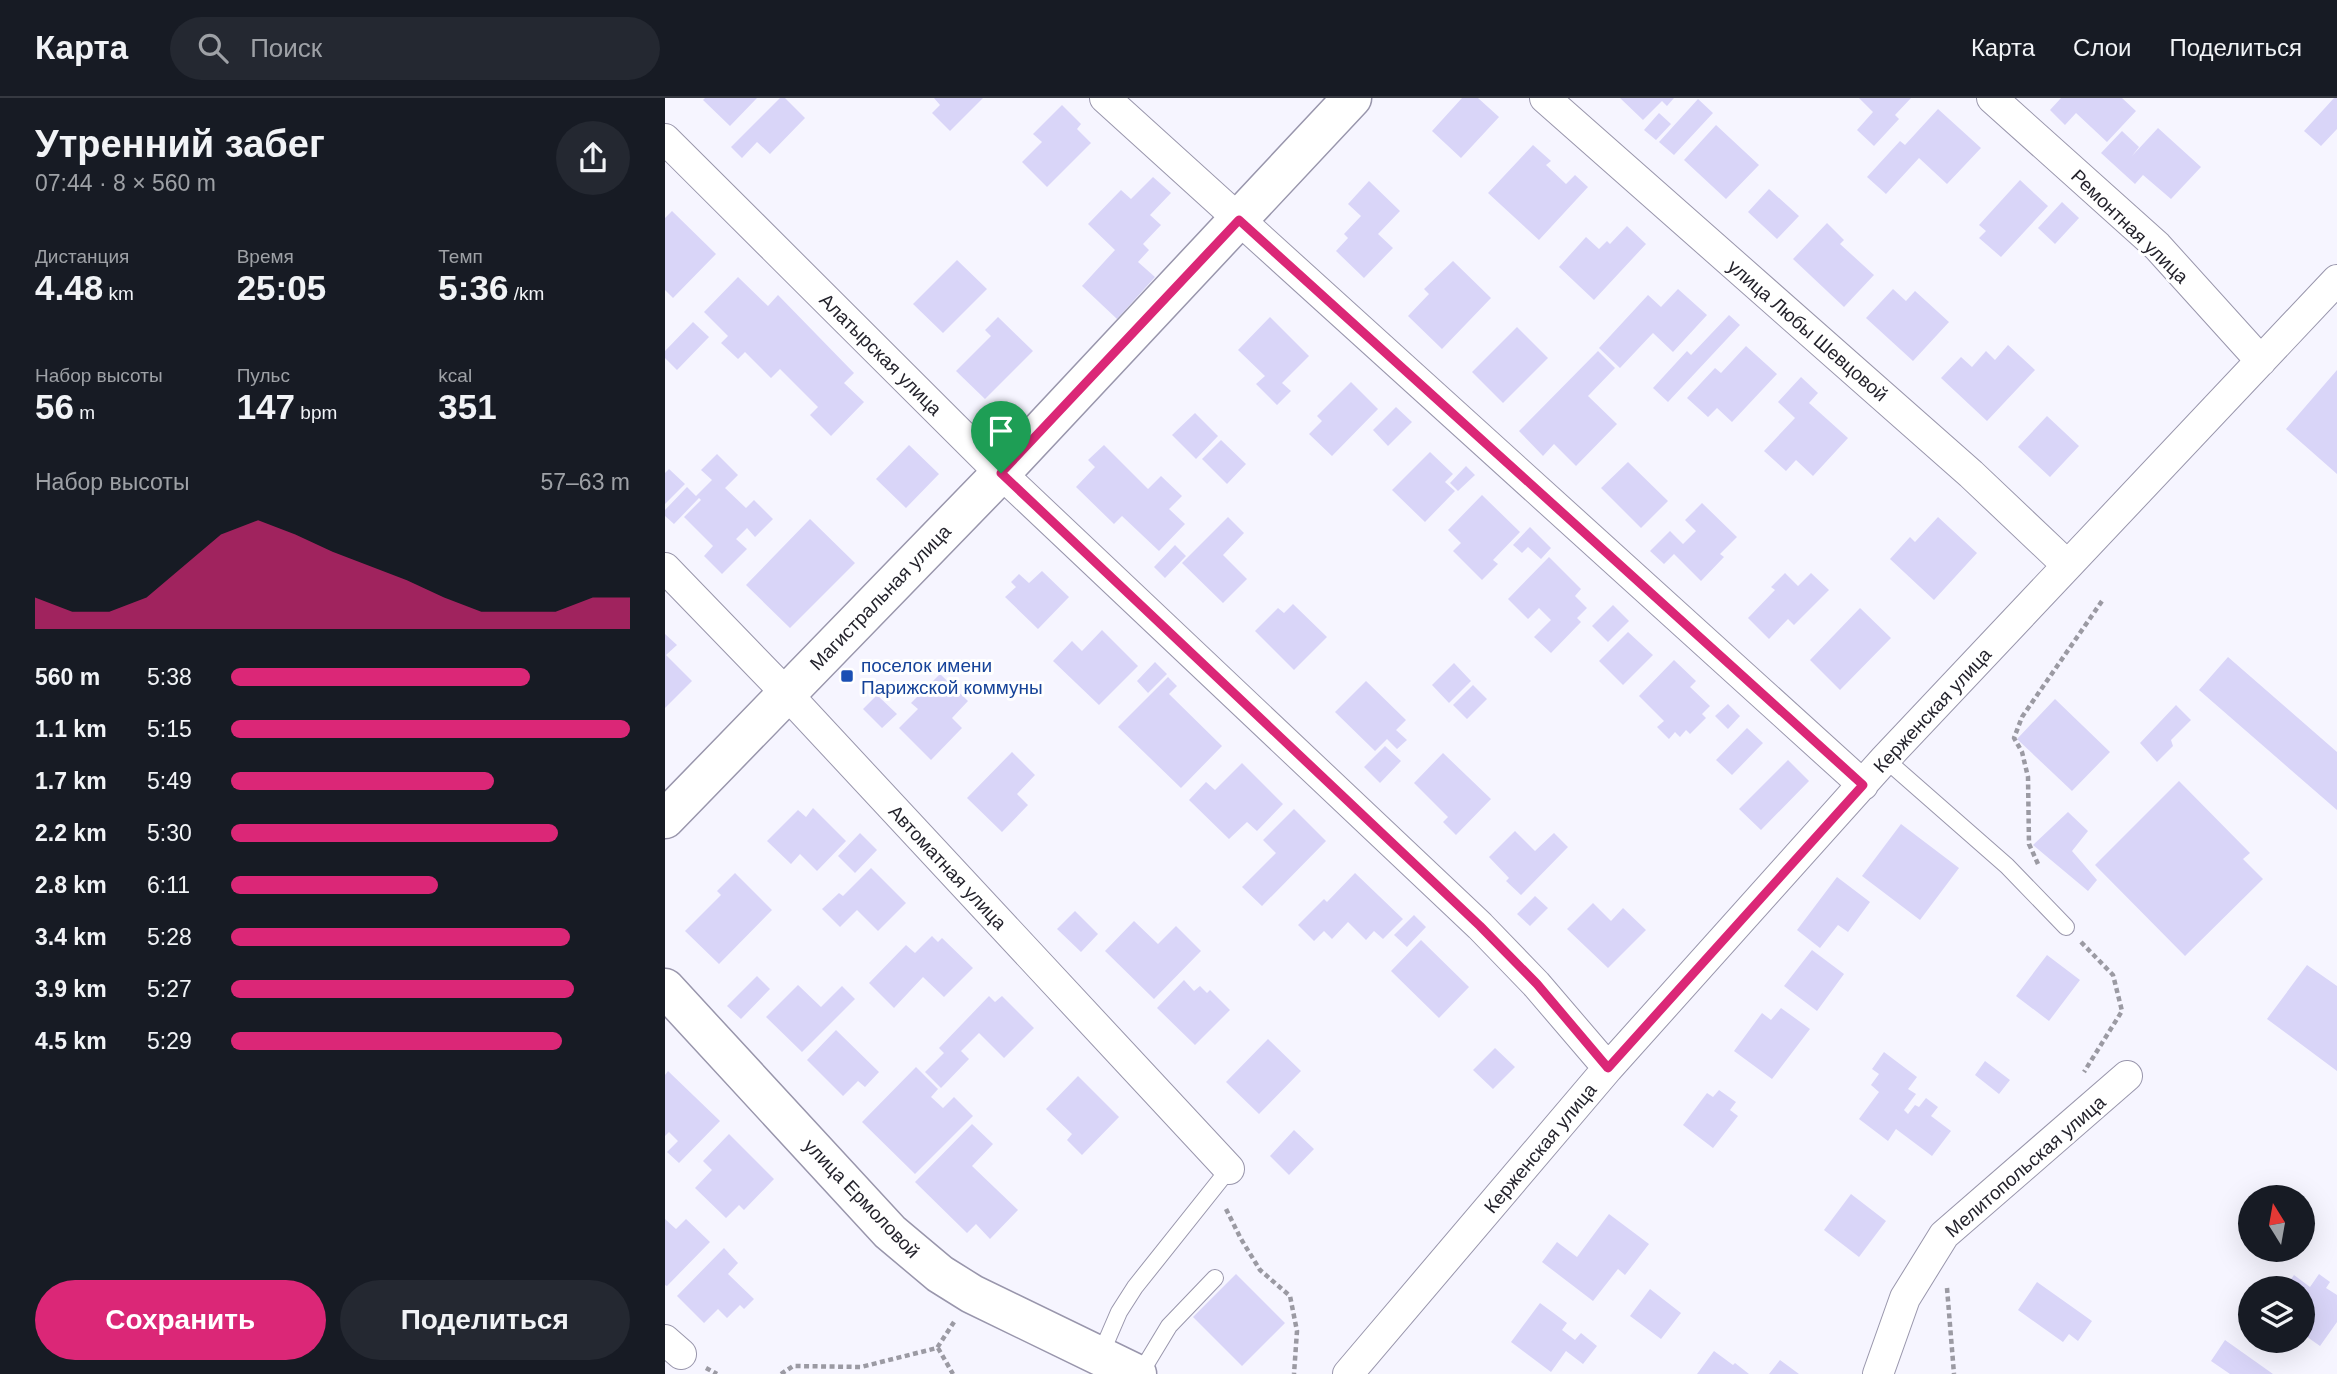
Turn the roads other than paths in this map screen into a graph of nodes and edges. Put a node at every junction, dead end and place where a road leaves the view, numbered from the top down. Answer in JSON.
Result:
{"nodes":[{"id":1,"x":1104,"y":98,"type":"edge"},
{"id":2,"x":1353,"y":98,"type":"edge"},
{"id":3,"x":1545,"y":98,"type":"edge"},
{"id":4,"x":1992,"y":98,"type":"edge"},
{"id":5,"x":665,"y":139,"type":"edge"},
{"id":6,"x":1239,"y":220,"type":"junction"},
{"id":7,"x":2337,"y":280,"type":"edge"},
{"id":8,"x":2262,"y":361,"type":"junction"},
{"id":9,"x":1001,"y":473,"type":"junction"},
{"id":10,"x":2067,"y":565,"type":"junction"},
{"id":11,"x":665,"y":568,"type":"edge"},
{"id":12,"x":786,"y":693,"type":"junction"},
{"id":13,"x":1885,"y":760,"type":"junction"},
{"id":14,"x":1863,"y":785,"type":"junction"},
{"id":15,"x":665,"y":819,"type":"edge"},
{"id":16,"x":2066,"y":927,"type":"road end"},
{"id":17,"x":665,"y":988,"type":"edge"},
{"id":18,"x":1608,"y":1068,"type":"junction"},
{"id":19,"x":2127,"y":1076,"type":"dead end"},
{"id":20,"x":1222,"y":1177,"type":"joint"},
{"id":21,"x":1215,"y":1278,"type":"dead end"},
{"id":22,"x":1100,"y":1356,"type":"junction"},
{"id":23,"x":1138,"y":1374,"type":"edge"},
{"id":24,"x":1348,"y":1374,"type":"edge"},
{"id":25,"x":1878,"y":1374,"type":"edge"}],
"edges":[{"from":1,"to":6,"type":"street"},
{"from":2,"to":6,"type":"street","name":"Магистральная улица"},
{"from":3,"to":10,"type":"street","name":"улица Любы Шевцовой"},
{"from":4,"to":8,"type":"street","name":"Ремонтная улица"},
{"from":5,"to":9,"type":"street","name":"Алатырская улица"},
{"from":6,"to":9,"type":"street","name":"Магистральная улица"},
{"from":6,"to":14,"type":"street"},
{"from":7,"to":8,"type":"street","name":"Керженская улица"},
{"from":8,"to":10,"type":"street","name":"Керженская улица"},
{"from":9,"to":12,"type":"street","name":"Магистральная улица"},
{"from":9,"to":18,"type":"street","name":"Алатырская улица"},
{"from":10,"to":13,"type":"street","name":"Керженская улица"},
{"from":11,"to":12,"type":"street","name":"Автоматная улица"},
{"from":12,"to":15,"type":"street","name":"Магистральная улица"},
{"from":12,"to":20,"type":"street","name":"Автоматная улица"},
{"from":13,"to":14,"type":"street","name":"Керженская улица"},
{"from":13,"to":16,"type":"lane"},
{"from":14,"to":18,"type":"street","name":"Керженская улица"},
{"from":17,"to":22,"type":"street","name":"улица Ермоловой"},
{"from":18,"to":24,"type":"street","name":"Керженская улица"},
{"from":19,"to":25,"type":"street","name":"Мелитопольская улица"},
{"from":20,"to":22,"type":"lane"},
{"from":21,"to":23,"type":"lane"},
{"from":22,"to":23,"type":"street","name":"улица Ермоловой"}]}
